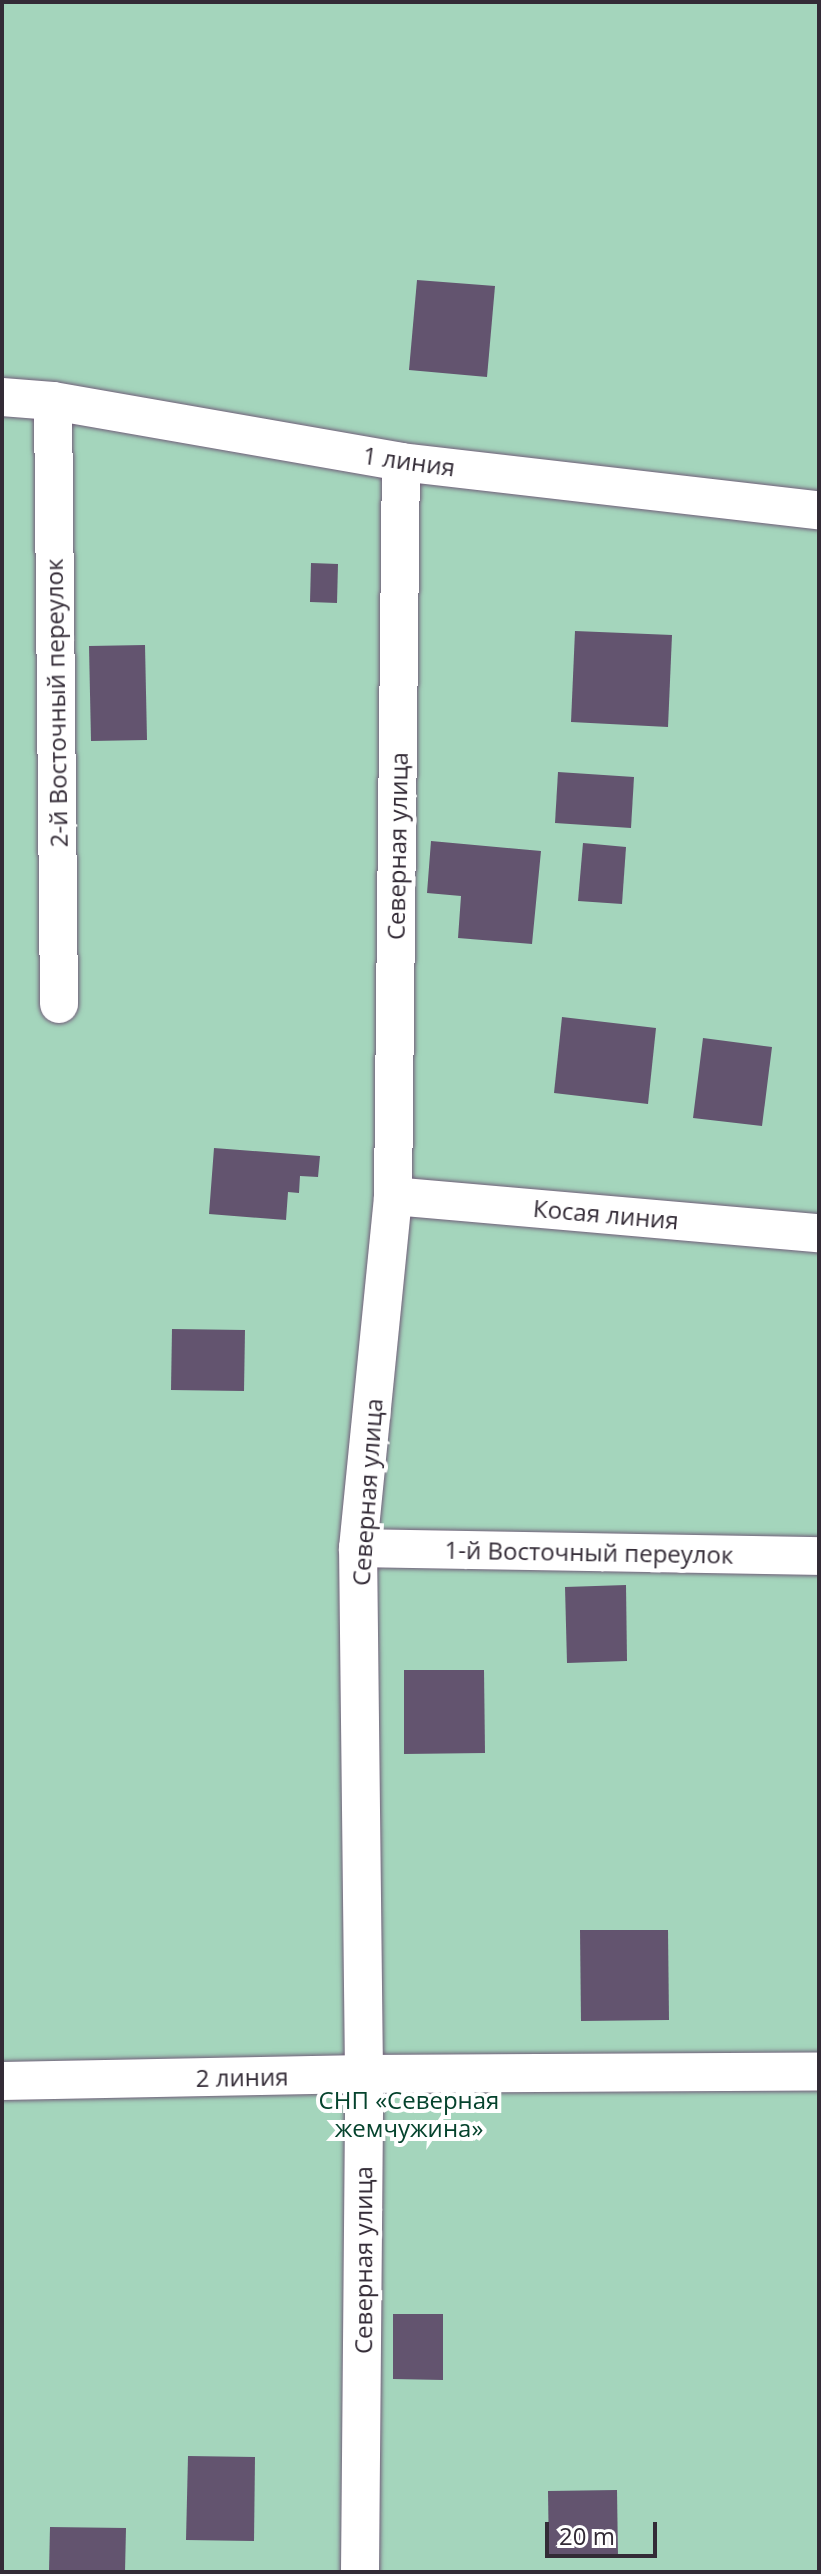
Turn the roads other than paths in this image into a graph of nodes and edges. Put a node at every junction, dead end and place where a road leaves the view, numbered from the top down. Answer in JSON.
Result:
{"nodes":[{"id":1,"x":2,"y":397,"type":"edge"},
{"id":2,"x":53,"y":401,"type":"junction"},
{"id":3,"x":401,"y":462,"type":"junction"},
{"id":4,"x":819,"y":510,"type":"edge"},
{"id":5,"x":59,"y":1004,"type":"dead end"},
{"id":6,"x":393,"y":1196,"type":"junction"},
{"id":7,"x":819,"y":1233,"type":"edge"},
{"id":8,"x":358,"y":1548,"type":"junction"},
{"id":9,"x":819,"y":1556,"type":"edge"},
{"id":10,"x":819,"y":2072,"type":"edge"},
{"id":11,"x":364,"y":2074,"type":"junction"},
{"id":12,"x":2,"y":2081,"type":"edge"},
{"id":13,"x":360,"y":2572,"type":"edge"}],
"edges":[{"from":1,"to":2,"type":"street","name":"1 линия"},
{"from":2,"to":3,"type":"street","name":"1 линия"},
{"from":2,"to":5,"type":"street","name":"2-й Восточный переулок"},
{"from":3,"to":4,"type":"street","name":"1 линия"},
{"from":3,"to":6,"type":"street","name":"Северная улица"},
{"from":6,"to":7,"type":"street","name":"Косая линия"},
{"from":6,"to":8,"type":"street","name":"Северная улица"},
{"from":8,"to":9,"type":"street","name":"1-й Восточный переулок"},
{"from":8,"to":11,"type":"street","name":"Северная улица"},
{"from":10,"to":11,"type":"street","name":"2 линия"},
{"from":11,"to":12,"type":"street","name":"2 линия"},
{"from":11,"to":13,"type":"street","name":"Северная улица"}]}
